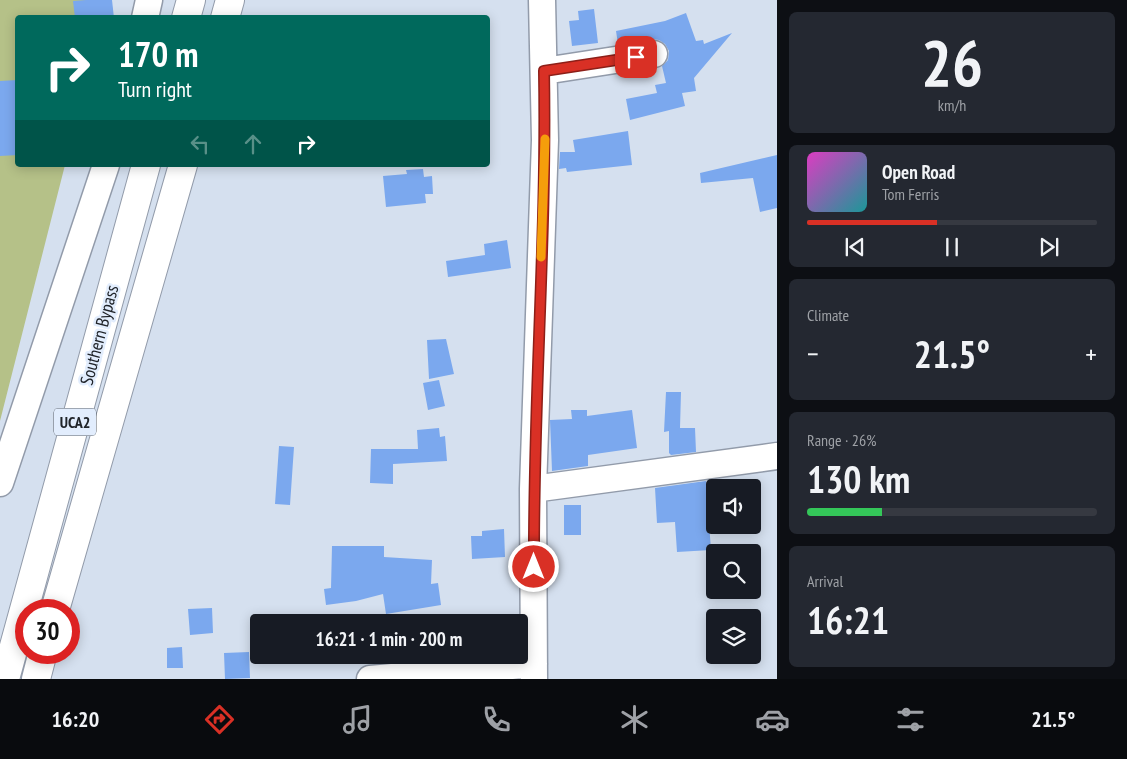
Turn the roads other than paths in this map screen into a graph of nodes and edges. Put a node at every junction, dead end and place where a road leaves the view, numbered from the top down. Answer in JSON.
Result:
{"nodes":[{"id":1,"x":148,"y":0,"type":"edge"},
{"id":2,"x":191,"y":0,"type":"edge"},
{"id":3,"x":230,"y":0,"type":"edge"},
{"id":4,"x":542,"y":0,"type":"edge"},
{"id":5,"x":146,"y":15,"type":"edge"},
{"id":6,"x":187,"y":15,"type":"edge"},
{"id":7,"x":226,"y":15,"type":"edge"},
{"id":8,"x":654,"y":54,"type":"dead end"},
{"id":9,"x":544,"y":71,"type":"junction"},
{"id":10,"x":105,"y":167,"type":"edge"},
{"id":11,"x":145,"y":167,"type":"edge"},
{"id":12,"x":182,"y":167,"type":"edge"},
{"id":13,"x":777,"y":456,"type":"edge"},
{"id":14,"x":0,"y":483,"type":"edge"},
{"id":15,"x":533,"y":489,"type":"junction"},
{"id":16,"x":58,"y":599,"type":"edge"},
{"id":17,"x":40,"y":664,"type":"edge"},
{"id":18,"x":534,"y":672,"type":"edge"},
{"id":19,"x":5,"y":679,"type":"edge"},
{"id":20,"x":36,"y":679,"type":"edge"},
{"id":21,"x":370,"y":679,"type":"edge"}],
"edges":[{"from":1,"to":5,"type":"street"},
{"from":2,"to":6,"type":"highway"},
{"from":3,"to":7,"type":"highway"},
{"from":4,"to":9,"type":"street"},
{"from":8,"to":9,"type":"street"},
{"from":9,"to":15,"type":"street"},
{"from":10,"to":14,"type":"street"},
{"from":11,"to":19,"type":"highway","name":"Southern Bypass","number":"UCA2"},
{"from":12,"to":16,"type":"highway","name":"Southern Bypass","number":"UCA2"},
{"from":13,"to":15,"type":"street"},
{"from":15,"to":18,"type":"street"},
{"from":17,"to":20,"type":"highway"},
{"from":18,"to":21,"type":"street"}]}
